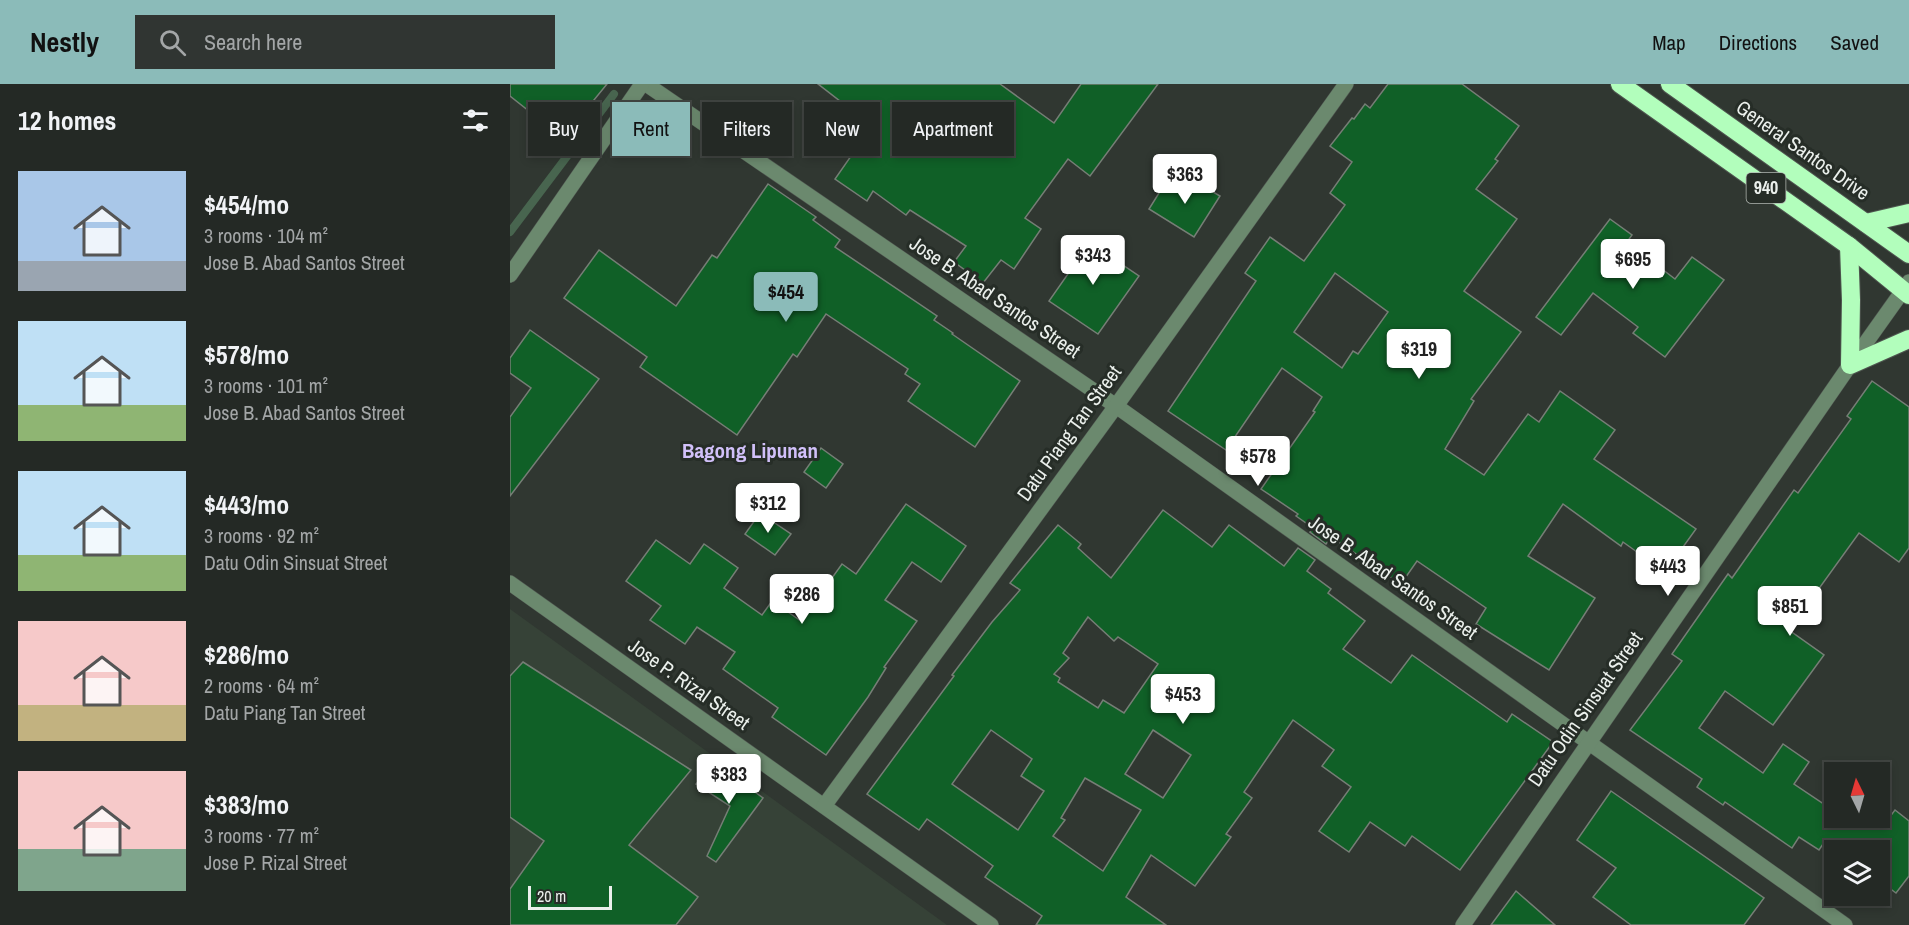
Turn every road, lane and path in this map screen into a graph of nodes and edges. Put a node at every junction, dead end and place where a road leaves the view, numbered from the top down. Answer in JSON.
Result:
{"nodes":[{"id":1,"x":644,"y":84,"type":"edge"},
{"id":2,"x":1346,"y":84,"type":"edge"},
{"id":3,"x":1620,"y":84,"type":"edge"},
{"id":4,"x":1670,"y":84,"type":"edge"},
{"id":5,"x":1909,"y":213,"type":"edge"},
{"id":6,"x":1866,"y":223,"type":"junction"},
{"id":7,"x":1848,"y":246,"type":"junction"},
{"id":8,"x":1909,"y":254,"type":"edge"},
{"id":9,"x":510,"y":275,"type":"edge"},
{"id":10,"x":1907,"y":289,"type":"edge"},
{"id":11,"x":1909,"y":339,"type":"edge"},
{"id":12,"x":1850,"y":365,"type":"junction"},
{"id":13,"x":1116,"y":406,"type":"junction"},
{"id":14,"x":510,"y":583,"type":"edge"},
{"id":15,"x":1588,"y":742,"type":"junction"},
{"id":16,"x":824,"y":806,"type":"junction"},
{"id":17,"x":991,"y":925,"type":"edge"},
{"id":18,"x":1463,"y":925,"type":"edge"},
{"id":19,"x":1845,"y":925,"type":"edge"}],
"edges":[{"from":1,"to":9,"type":"street"},
{"from":1,"to":13,"type":"street","name":"Jose B. Abad Santos Street"},
{"from":2,"to":13,"type":"street","name":"Datu Piang Tan Street"},
{"from":3,"to":7,"type":"highway","number":"940"},
{"from":4,"to":6,"type":"highway","name":"General Santos Drive","number":"940"},
{"from":5,"to":6,"type":"highway"},
{"from":6,"to":8,"type":"highway","name":"General Santos Drive","number":"940"},
{"from":7,"to":10,"type":"highway","number":"940"},
{"from":7,"to":12,"type":"highway"},
{"from":10,"to":12,"type":"street","name":"Datu Odin Sinsuat Street"},
{"from":11,"to":12,"type":"highway"},
{"from":12,"to":15,"type":"street","name":"Datu Odin Sinsuat Street"},
{"from":13,"to":15,"type":"street","name":"Jose B. Abad Santos Street"},
{"from":13,"to":16,"type":"street","name":"Datu Piang Tan Street"},
{"from":14,"to":16,"type":"street","name":"Jose P. Rizal Street"},
{"from":15,"to":18,"type":"street","name":"Datu Odin Sinsuat Street"},
{"from":15,"to":19,"type":"street","name":"Jose B. Abad Santos Street"},
{"from":16,"to":17,"type":"street","name":"Jose P. Rizal Street"}]}
